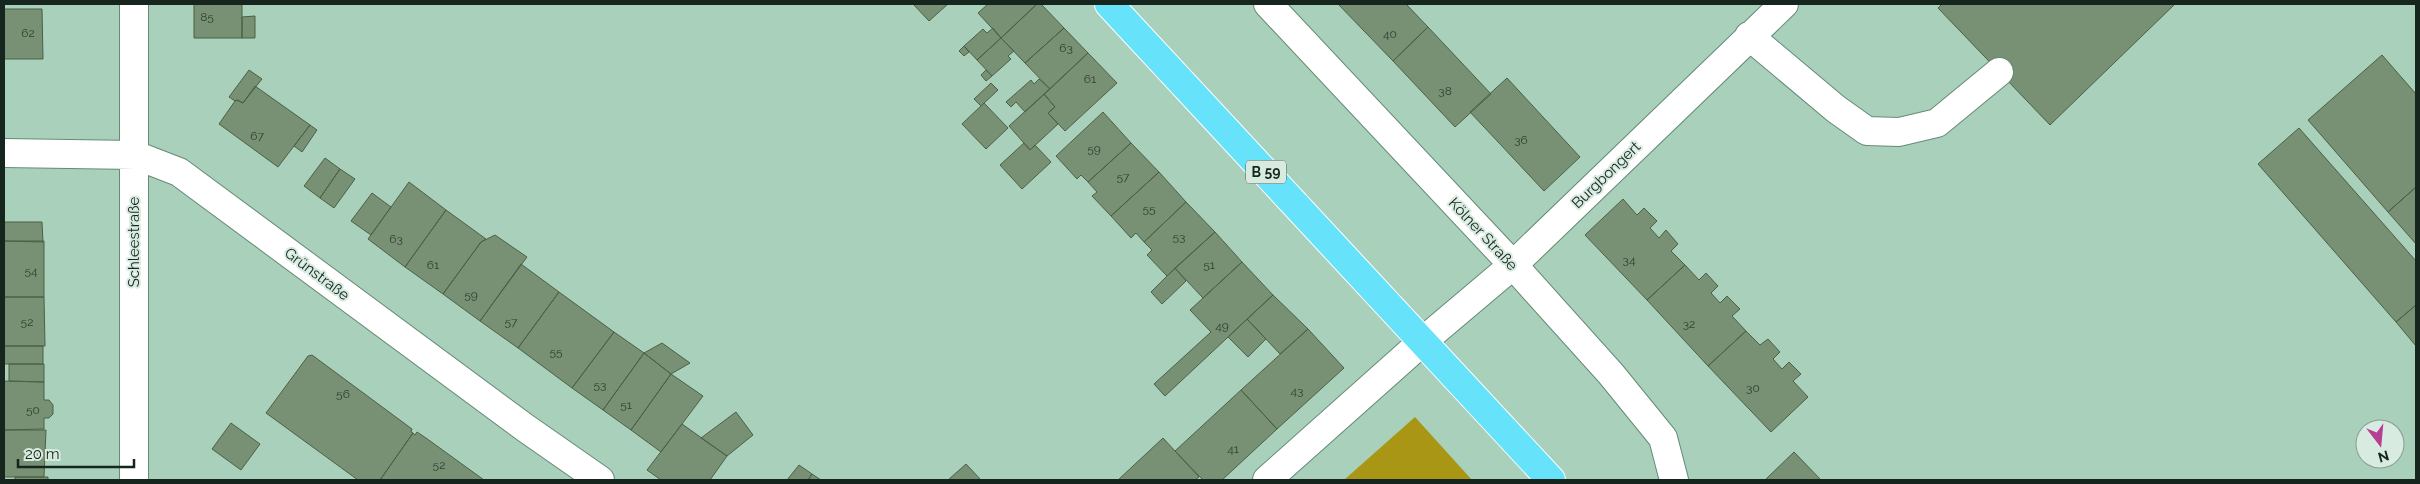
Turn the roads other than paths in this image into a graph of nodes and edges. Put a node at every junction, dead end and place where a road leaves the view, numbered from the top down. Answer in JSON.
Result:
{"nodes":[{"id":1,"x":134,"y":4,"type":"edge"},
{"id":2,"x":1109,"y":4,"type":"edge"},
{"id":3,"x":1268,"y":4,"type":"edge"},
{"id":4,"x":1784,"y":4,"type":"edge"},
{"id":5,"x":1749,"y":36,"type":"junction"},
{"id":6,"x":1999,"y":72,"type":"dead end"},
{"id":7,"x":4,"y":153,"type":"edge"},
{"id":8,"x":134,"y":155,"type":"junction"},
{"id":9,"x":1513,"y":265,"type":"junction"},
{"id":10,"x":1423,"y":341,"type":"junction"},
{"id":11,"x":1275,"y":478,"type":"edge"},
{"id":12,"x":134,"y":480,"type":"edge"},
{"id":13,"x":600,"y":480,"type":"edge"},
{"id":14,"x":1551,"y":480,"type":"edge"},
{"id":15,"x":1674,"y":480,"type":"edge"}],
"edges":[{"from":1,"to":8,"type":"street","name":"Schleestraße"},
{"from":2,"to":10,"type":"main road","number":"B 59"},
{"from":3,"to":9,"type":"street","name":"Kölner Straße"},
{"from":4,"to":5,"type":"street","name":"Burgbongert"},
{"from":5,"to":6,"type":"street"},
{"from":5,"to":9,"type":"street","name":"Burgbongert"},
{"from":7,"to":8,"type":"street","name":"Grünstraße"},
{"from":8,"to":12,"type":"street","name":"Schleestraße"},
{"from":8,"to":13,"type":"street","name":"Grünstraße"},
{"from":9,"to":10,"type":"street","name":"Burgbongert"},
{"from":9,"to":15,"type":"street","name":"Kölner Straße"},
{"from":10,"to":11,"type":"street"},
{"from":10,"to":14,"type":"main road","number":"B 59"}]}
